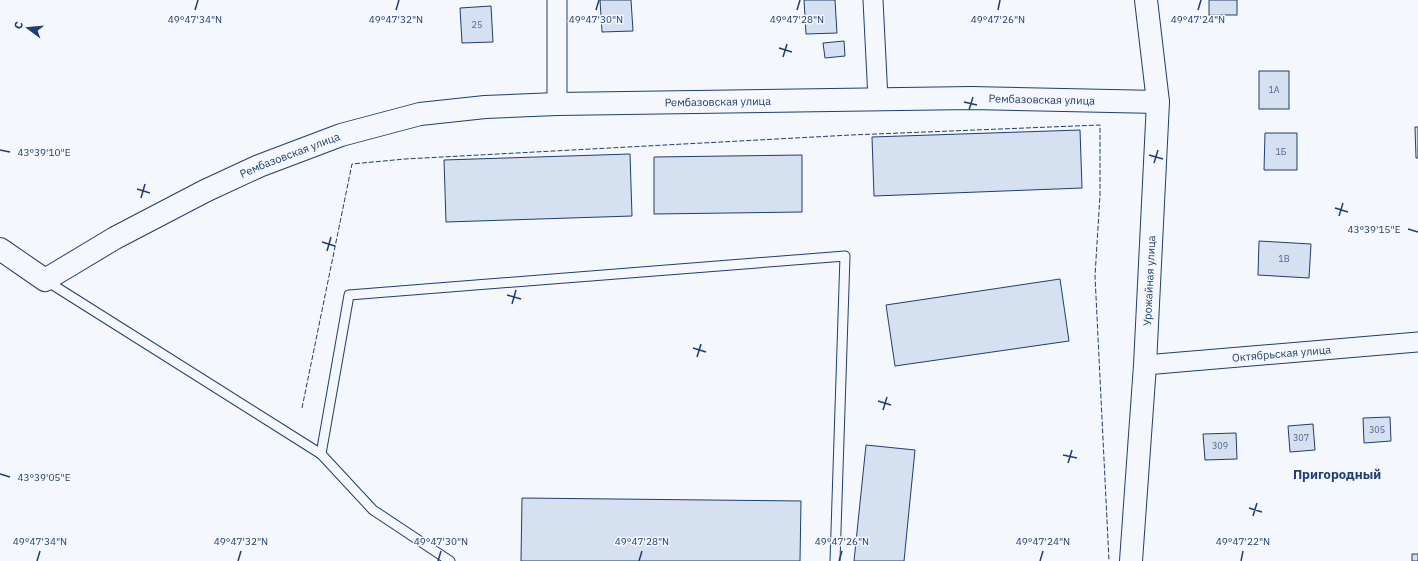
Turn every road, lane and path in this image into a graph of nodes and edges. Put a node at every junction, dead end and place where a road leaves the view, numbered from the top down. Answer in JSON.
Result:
{"nodes":[{"id":1,"x":558,"y":0,"type":"edge"},
{"id":2,"x":873,"y":0,"type":"edge"},
{"id":3,"x":1146,"y":0,"type":"edge"},
{"id":4,"x":878,"y":99,"type":"junction"},
{"id":5,"x":1158,"y":102,"type":"junction"},
{"id":6,"x":558,"y":104,"type":"junction"},
{"id":7,"x":0,"y":249,"type":"edge"},
{"id":8,"x":45,"y":280,"type":"junction"},
{"id":9,"x":1418,"y":342,"type":"edge"},
{"id":10,"x":1145,"y":365,"type":"junction"},
{"id":11,"x":321,"y":454,"type":"junction"},
{"id":12,"x":450,"y":561,"type":"edge"},
{"id":13,"x":835,"y":561,"type":"edge"},
{"id":14,"x":1131,"y":561,"type":"edge"}],
"edges":[{"from":1,"to":6,"type":"street"},
{"from":2,"to":4,"type":"street"},
{"from":3,"to":5,"type":"street","name":"Урожайная улица"},
{"from":4,"to":5,"type":"street","name":"Рембазовская улица"},
{"from":4,"to":6,"type":"street","name":"Рембазовская улица"},
{"from":5,"to":10,"type":"street","name":"Урожайная улица"},
{"from":6,"to":8,"type":"street","name":"Рембазовская улица"},
{"from":7,"to":8,"type":"street"},
{"from":8,"to":11,"type":"lane"},
{"from":9,"to":10,"type":"street","name":"Октябрьская улица"},
{"from":10,"to":14,"type":"street","name":"Урожайная улица"},
{"from":11,"to":12,"type":"lane"},
{"from":11,"to":13,"type":"lane"}]}
